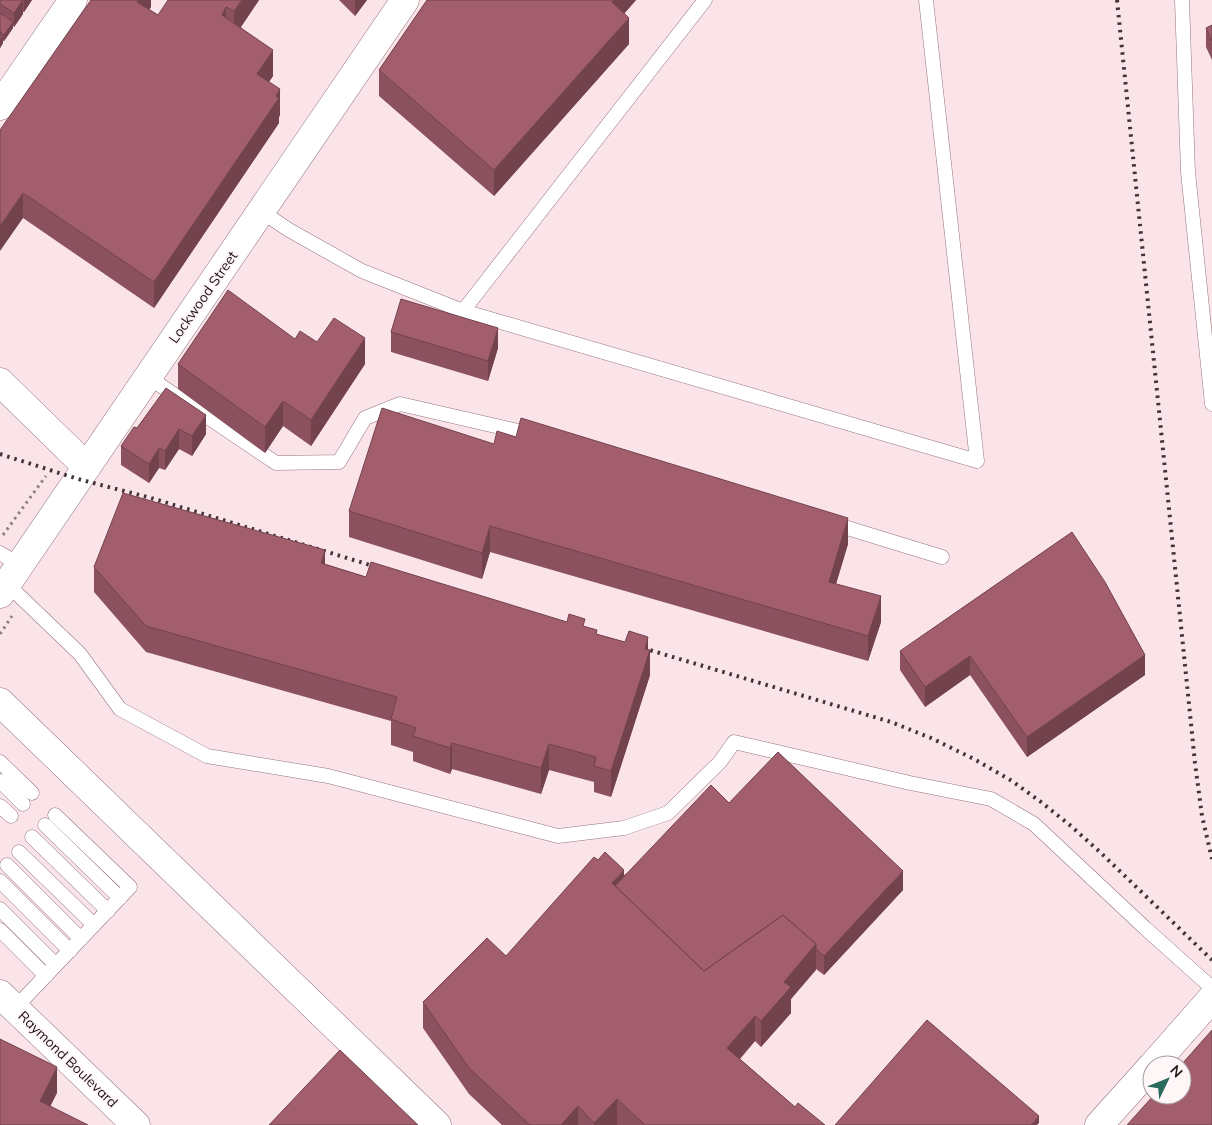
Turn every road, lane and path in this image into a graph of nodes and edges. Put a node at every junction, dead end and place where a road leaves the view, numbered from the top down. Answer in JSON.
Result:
{"nodes":[{"id":1,"x":73,"y":0,"type":"edge"},
{"id":2,"x":405,"y":0,"type":"edge"},
{"id":3,"x":705,"y":0,"type":"edge"},
{"id":4,"x":926,"y":0,"type":"edge"},
{"id":5,"x":1182,"y":0,"type":"edge"},
{"id":6,"x":0,"y":106,"type":"edge"},
{"id":7,"x":262,"y":212,"type":"junction"},
{"id":8,"x":463,"y":311,"type":"junction"},
{"id":9,"x":148,"y":377,"type":"junction"},
{"id":10,"x":0,"y":382,"type":"edge"},
{"id":11,"x":1212,"y":404,"type":"edge"},
{"id":12,"x":544,"y":437,"type":"edge"},
{"id":13,"x":87,"y":467,"type":"junction"},
{"id":14,"x":46,"y":476,"type":"dead end"},
{"id":15,"x":819,"y":519,"type":"edge"},
{"id":16,"x":0,"y":540,"type":"edge"},
{"id":17,"x":942,"y":557,"type":"dead end"},
{"id":18,"x":7,"y":574,"type":"edge"},
{"id":19,"x":0,"y":702,"type":"edge"},
{"id":20,"x":0,"y":762,"type":"edge"},
{"id":21,"x":0,"y":781,"type":"edge"},
{"id":22,"x":0,"y":806,"type":"edge"},
{"id":23,"x":55,"y":814,"type":"dead end"},
{"id":24,"x":11,"y":816,"type":"dead end"},
{"id":25,"x":45,"y":825,"type":"dead end"},
{"id":26,"x":32,"y":837,"type":"dead end"},
{"id":27,"x":19,"y":852,"type":"dead end"},
{"id":28,"x":7,"y":865,"type":"dead end"},
{"id":29,"x":0,"y":881,"type":"edge"},
{"id":30,"x":120,"y":898,"type":"junction"},
{"id":31,"x":0,"y":909,"type":"edge"},
{"id":32,"x":108,"y":911,"type":"junction"},
{"id":33,"x":94,"y":925,"type":"junction"},
{"id":34,"x":0,"y":930,"type":"edge"},
{"id":35,"x":81,"y":939,"type":"junction"},
{"id":36,"x":70,"y":951,"type":"junction"},
{"id":37,"x":56,"y":965,"type":"junction"},
{"id":38,"x":46,"y":976,"type":"junction"},
{"id":39,"x":1212,"y":988,"type":"edge"},
{"id":40,"x":1212,"y":998,"type":"edge"},
{"id":41,"x":8,"y":1001,"type":"edge"},
{"id":42,"x":1161,"y":1055,"type":"edge"},
{"id":43,"x":1142,"y":1076,"type":"edge"},
{"id":44,"x":136,"y":1125,"type":"edge"},
{"id":45,"x":438,"y":1125,"type":"edge"},
{"id":46,"x":1099,"y":1125,"type":"edge"}],
"edges":[{"from":1,"to":6,"type":"main road"},
{"from":2,"to":7,"type":"main road","name":"Lockwood Street"},
{"from":3,"to":8,"type":"lane"},
{"from":4,"to":8,"type":"lane"},
{"from":5,"to":11,"type":"lane"},
{"from":7,"to":8,"type":"lane"},
{"from":7,"to":9,"type":"main road","name":"Lockwood Street"},
{"from":9,"to":12,"type":"lane"},
{"from":9,"to":13,"type":"main road","name":"Lockwood Street"},
{"from":10,"to":13,"type":"main road"},
{"from":13,"to":18,"type":"main road","name":"Lockwood Street"},
{"from":14,"to":16,"type":"path"},
{"from":15,"to":17,"type":"lane"},
{"from":18,"to":39,"type":"lane"},
{"from":19,"to":45,"type":"main road"},
{"from":20,"to":21,"type":"lane"},
{"from":22,"to":24,"type":"lane"},
{"from":23,"to":30,"type":"lane"},
{"from":25,"to":30,"type":"lane"},
{"from":26,"to":32,"type":"lane"},
{"from":27,"to":33,"type":"lane"},
{"from":28,"to":35,"type":"lane"},
{"from":29,"to":36,"type":"lane"},
{"from":30,"to":32,"type":"lane"},
{"from":31,"to":37,"type":"lane"},
{"from":32,"to":33,"type":"lane"},
{"from":33,"to":35,"type":"lane"},
{"from":34,"to":38,"type":"lane"},
{"from":35,"to":36,"type":"lane"},
{"from":36,"to":37,"type":"lane"},
{"from":37,"to":38,"type":"lane"},
{"from":38,"to":41,"type":"lane"},
{"from":40,"to":42,"type":"main road"},
{"from":41,"to":44,"type":"main road","name":"Raymond Boulevard"},
{"from":43,"to":46,"type":"main road"}]}
